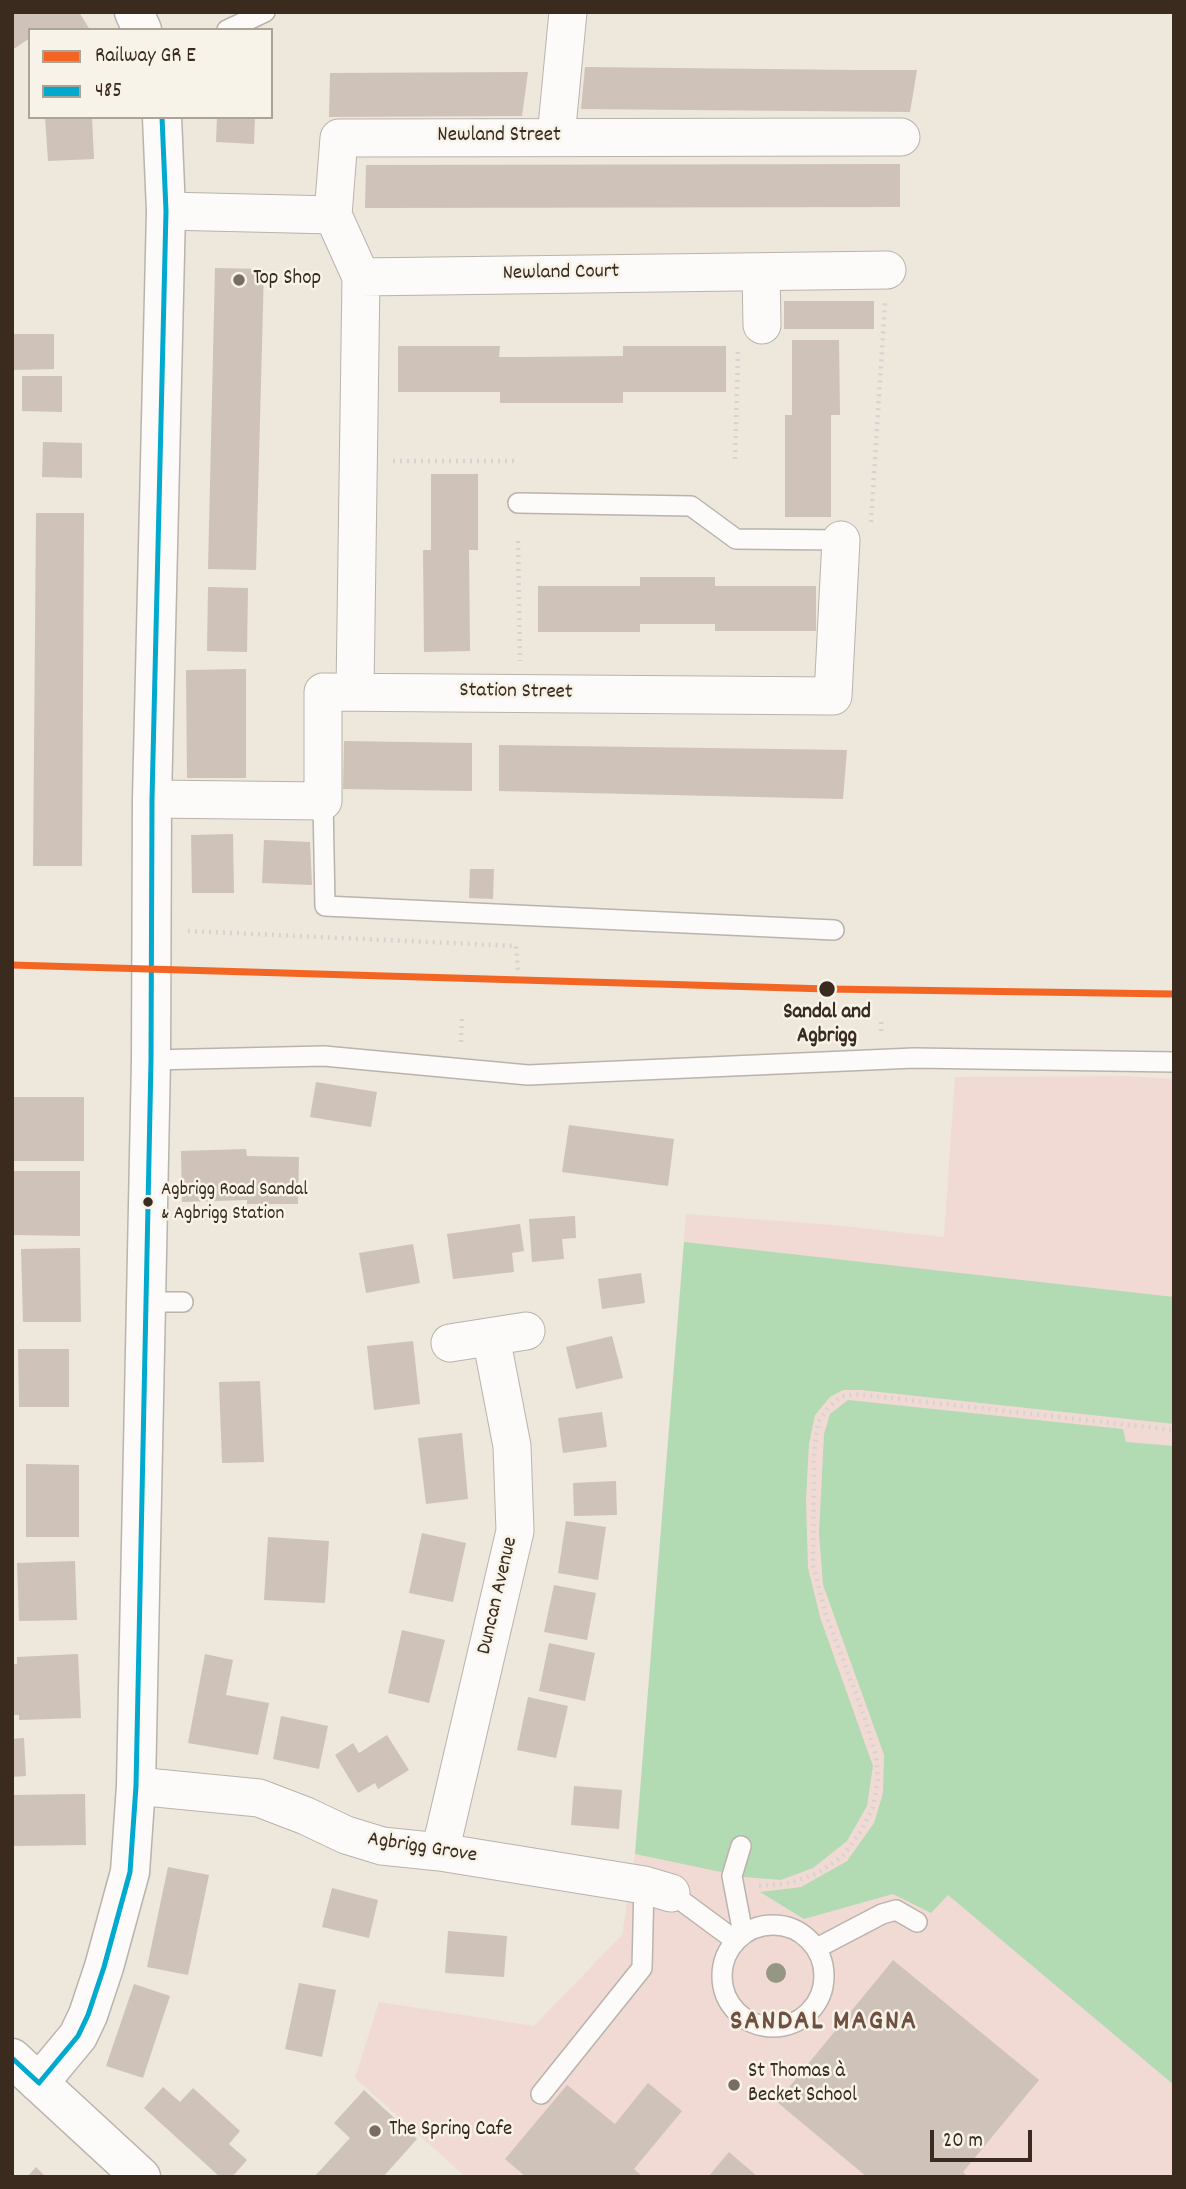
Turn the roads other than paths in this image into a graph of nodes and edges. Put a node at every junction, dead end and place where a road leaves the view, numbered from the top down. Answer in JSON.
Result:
{"nodes":[{"id":1,"x":134,"y":12,"type":"edge"},
{"id":2,"x":265,"y":12,"type":"edge"},
{"id":3,"x":568,"y":12,"type":"edge"},
{"id":4,"x":141,"y":28,"type":"edge"},
{"id":5,"x":231,"y":28,"type":"edge"},
{"id":6,"x":162,"y":119,"type":"edge"},
{"id":7,"x":556,"y":137,"type":"junction"},
{"id":8,"x":901,"y":137,"type":"dead end"},
{"id":9,"x":166,"y":211,"type":"junction"},
{"id":10,"x":333,"y":215,"type":"junction"},
{"id":11,"x":887,"y":270,"type":"road end"},
{"id":12,"x":761,"y":272,"type":"junction"},
{"id":13,"x":361,"y":277,"type":"junction"},
{"id":14,"x":762,"y":325,"type":"road end"},
{"id":15,"x":518,"y":503,"type":"dead end"},
{"id":16,"x":841,"y":540,"type":"joint"},
{"id":17,"x":355,"y":691,"type":"junction"},
{"id":18,"x":152,"y":799,"type":"junction"},
{"id":19,"x":323,"y":801,"type":"junction"},
{"id":20,"x":834,"y":930,"type":"dead end"},
{"id":21,"x":151,"y":1060,"type":"junction"},
{"id":22,"x":1174,"y":1062,"type":"edge"},
{"id":23,"x":450,"y":1343,"type":"dead end"},
{"id":24,"x":136,"y":1786,"type":"junction"},
{"id":25,"x":741,"y":1846,"type":"dead end"},
{"id":26,"x":440,"y":1852,"type":"junction"},
{"id":27,"x":658,"y":1889,"type":"junction"},
{"id":28,"x":917,"y":1922,"type":"dead end"},
{"id":29,"x":739,"y":1938,"type":"junction"},
{"id":30,"x":817,"y":1948,"type":"junction"},
{"id":31,"x":26,"y":2070,"type":"edge"},
{"id":32,"x":541,"y":2094,"type":"dead end"},
{"id":33,"x":136,"y":2175,"type":"edge"}],
"edges":[{"from":1,"to":4,"type":"main road"},
{"from":2,"to":5,"type":"lane"},
{"from":3,"to":7,"type":"street"},
{"from":6,"to":9,"type":"main road"},
{"from":7,"to":8,"type":"street","name":"Newland Street"},
{"from":7,"to":10,"type":"street","name":"Newland Street"},
{"from":9,"to":10,"type":"street"},
{"from":9,"to":18,"type":"main road"},
{"from":10,"to":13,"type":"street"},
{"from":11,"to":12,"type":"street","name":"Newland Court"},
{"from":12,"to":13,"type":"street","name":"Newland Court"},
{"from":12,"to":14,"type":"street"},
{"from":13,"to":17,"type":"street"},
{"from":15,"to":16,"type":"lane"},
{"from":16,"to":17,"type":"street","name":"Station Street"},
{"from":17,"to":19,"type":"street","name":"Station Street"},
{"from":18,"to":19,"type":"street"},
{"from":18,"to":21,"type":"main road"},
{"from":19,"to":20,"type":"lane"},
{"from":21,"to":22,"type":"lane"},
{"from":21,"to":24,"type":"main road"},
{"from":23,"to":26,"type":"street","name":"Duncan Avenue"},
{"from":24,"to":26,"type":"street","name":"Agbrigg Grove"},
{"from":24,"to":31,"type":"main road"},
{"from":25,"to":29,"type":"lane"},
{"from":26,"to":27,"type":"street","name":"Agbrigg Grove"},
{"from":27,"to":29,"type":"lane"},
{"from":27,"to":32,"type":"lane"},
{"from":28,"to":30,"type":"lane"},
{"from":29,"to":30,"type":"lane"},
{"from":29,"to":30,"type":"lane"},
{"from":31,"to":33,"type":"main road"}]}
